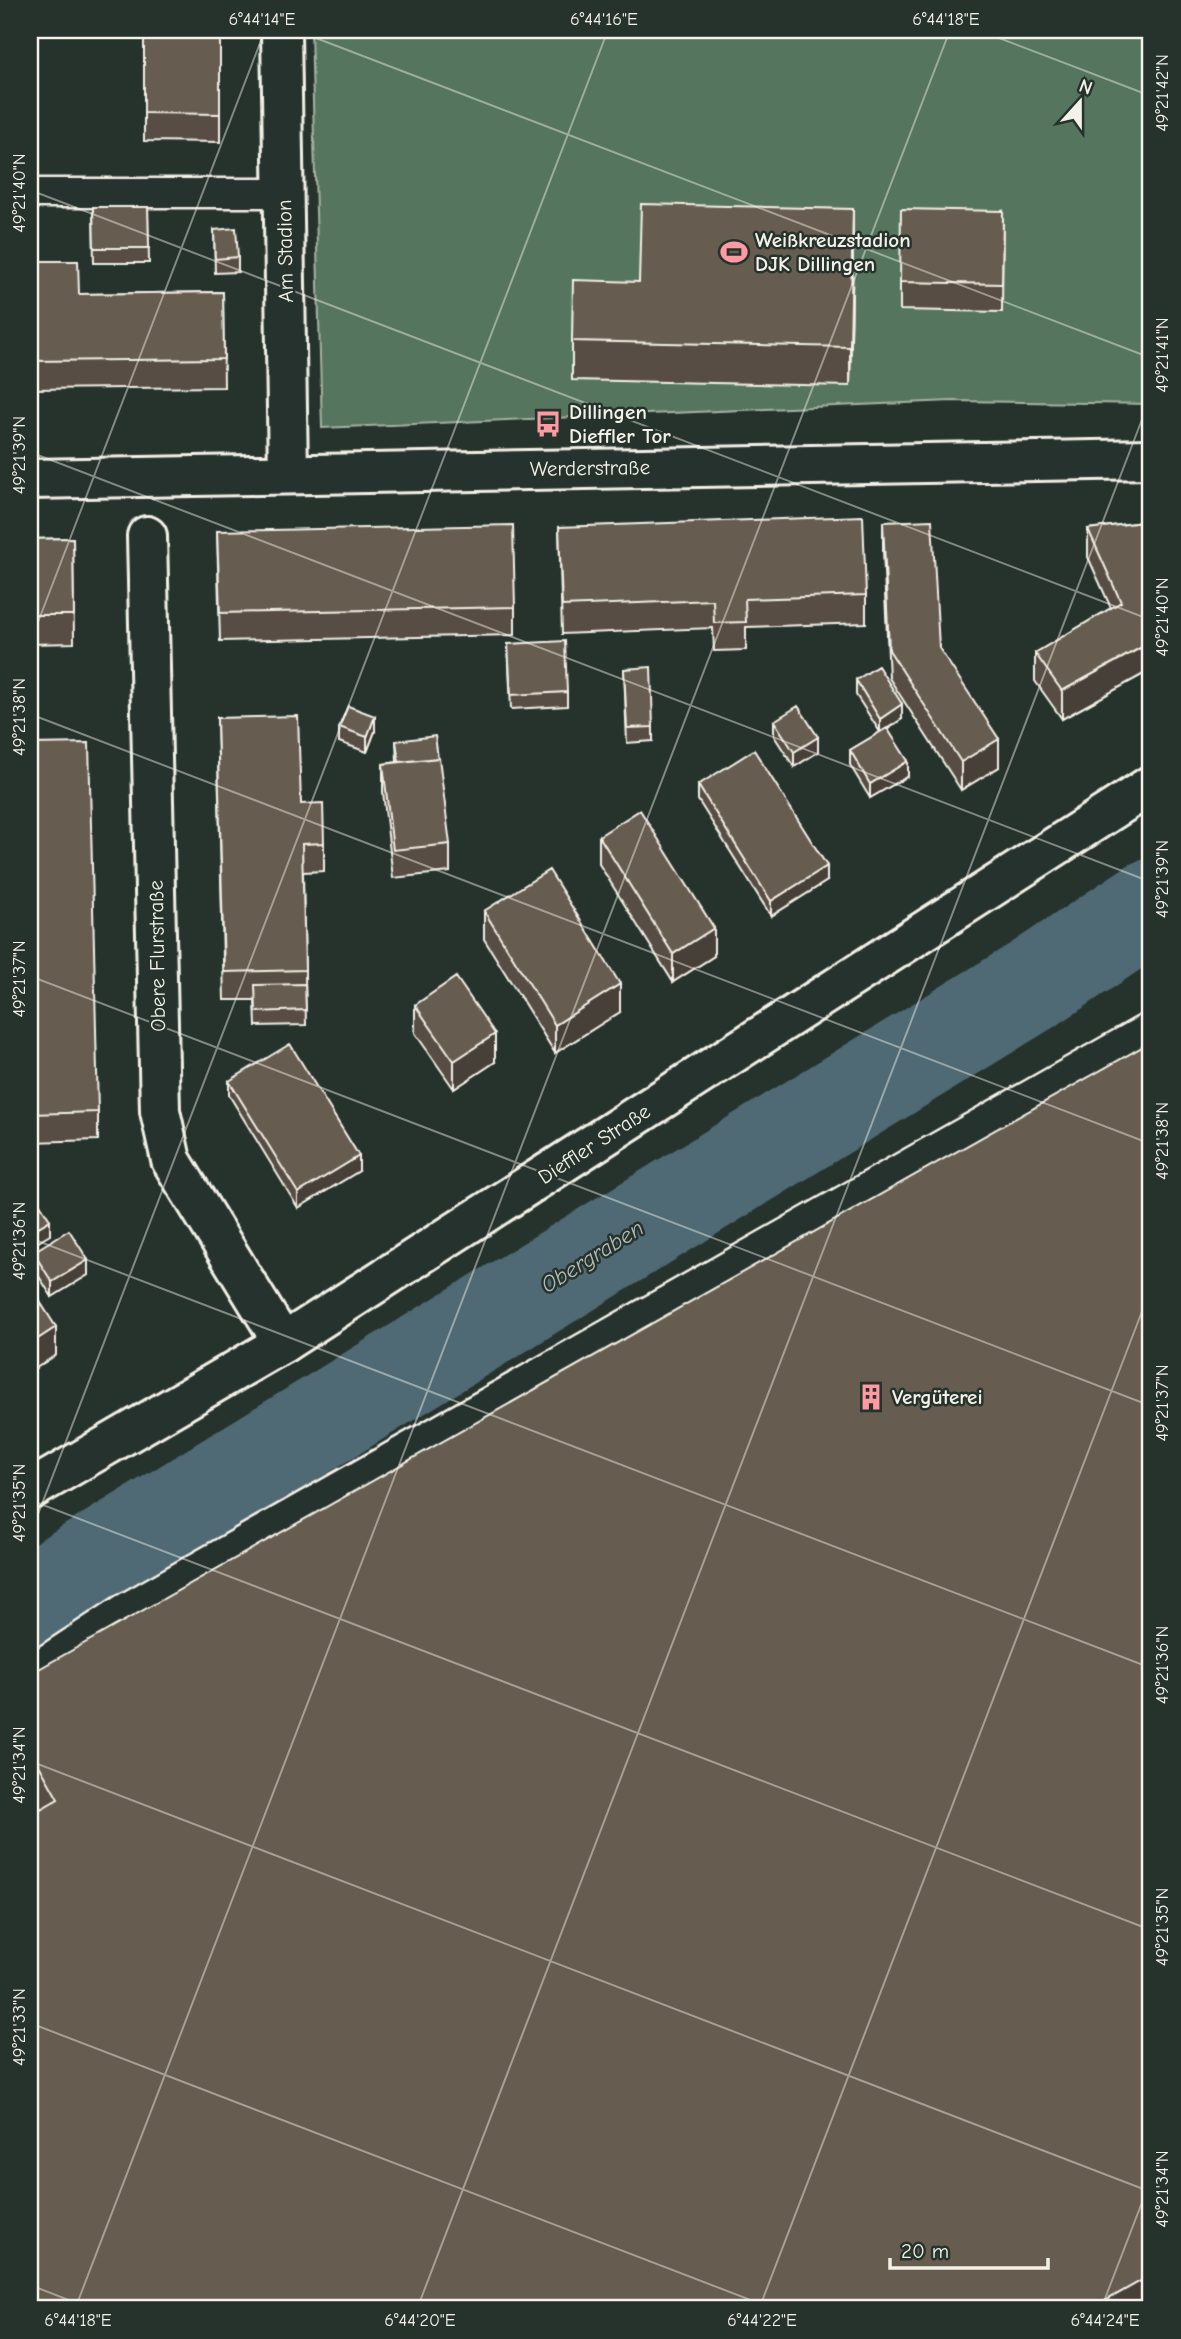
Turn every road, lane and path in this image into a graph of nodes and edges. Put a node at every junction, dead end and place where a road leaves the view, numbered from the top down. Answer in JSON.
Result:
{"nodes":[{"id":1,"x":281,"y":30,"type":"edge"},
{"id":2,"x":30,"y":192,"type":"edge"},
{"id":3,"x":284,"y":193,"type":"junction"},
{"id":4,"x":1151,"y":459,"type":"edge"},
{"id":5,"x":288,"y":473,"type":"junction"},
{"id":6,"x":30,"y":479,"type":"edge"},
{"id":7,"x":147,"y":536,"type":"dead end"},
{"id":8,"x":1151,"y":786,"type":"edge"},
{"id":9,"x":1151,"y":1026,"type":"edge"},
{"id":10,"x":283,"y":1343,"type":"junction"},
{"id":11,"x":30,"y":1490,"type":"edge"},
{"id":12,"x":30,"y":1670,"type":"edge"}],
"edges":[{"from":1,"to":3,"type":"street","name":"Am Stadion"},
{"from":2,"to":3,"type":"lane"},
{"from":3,"to":5,"type":"street","name":"Am Stadion"},
{"from":4,"to":5,"type":"street","name":"Werderstraße"},
{"from":5,"to":6,"type":"street","name":"Werderstraße"},
{"from":7,"to":10,"type":"street","name":"Obere Flurstraße"},
{"from":8,"to":10,"type":"street","name":"Dieffler Straße"},
{"from":9,"to":12,"type":"lane"},
{"from":10,"to":11,"type":"street","name":"Dieffler Straße"}]}
